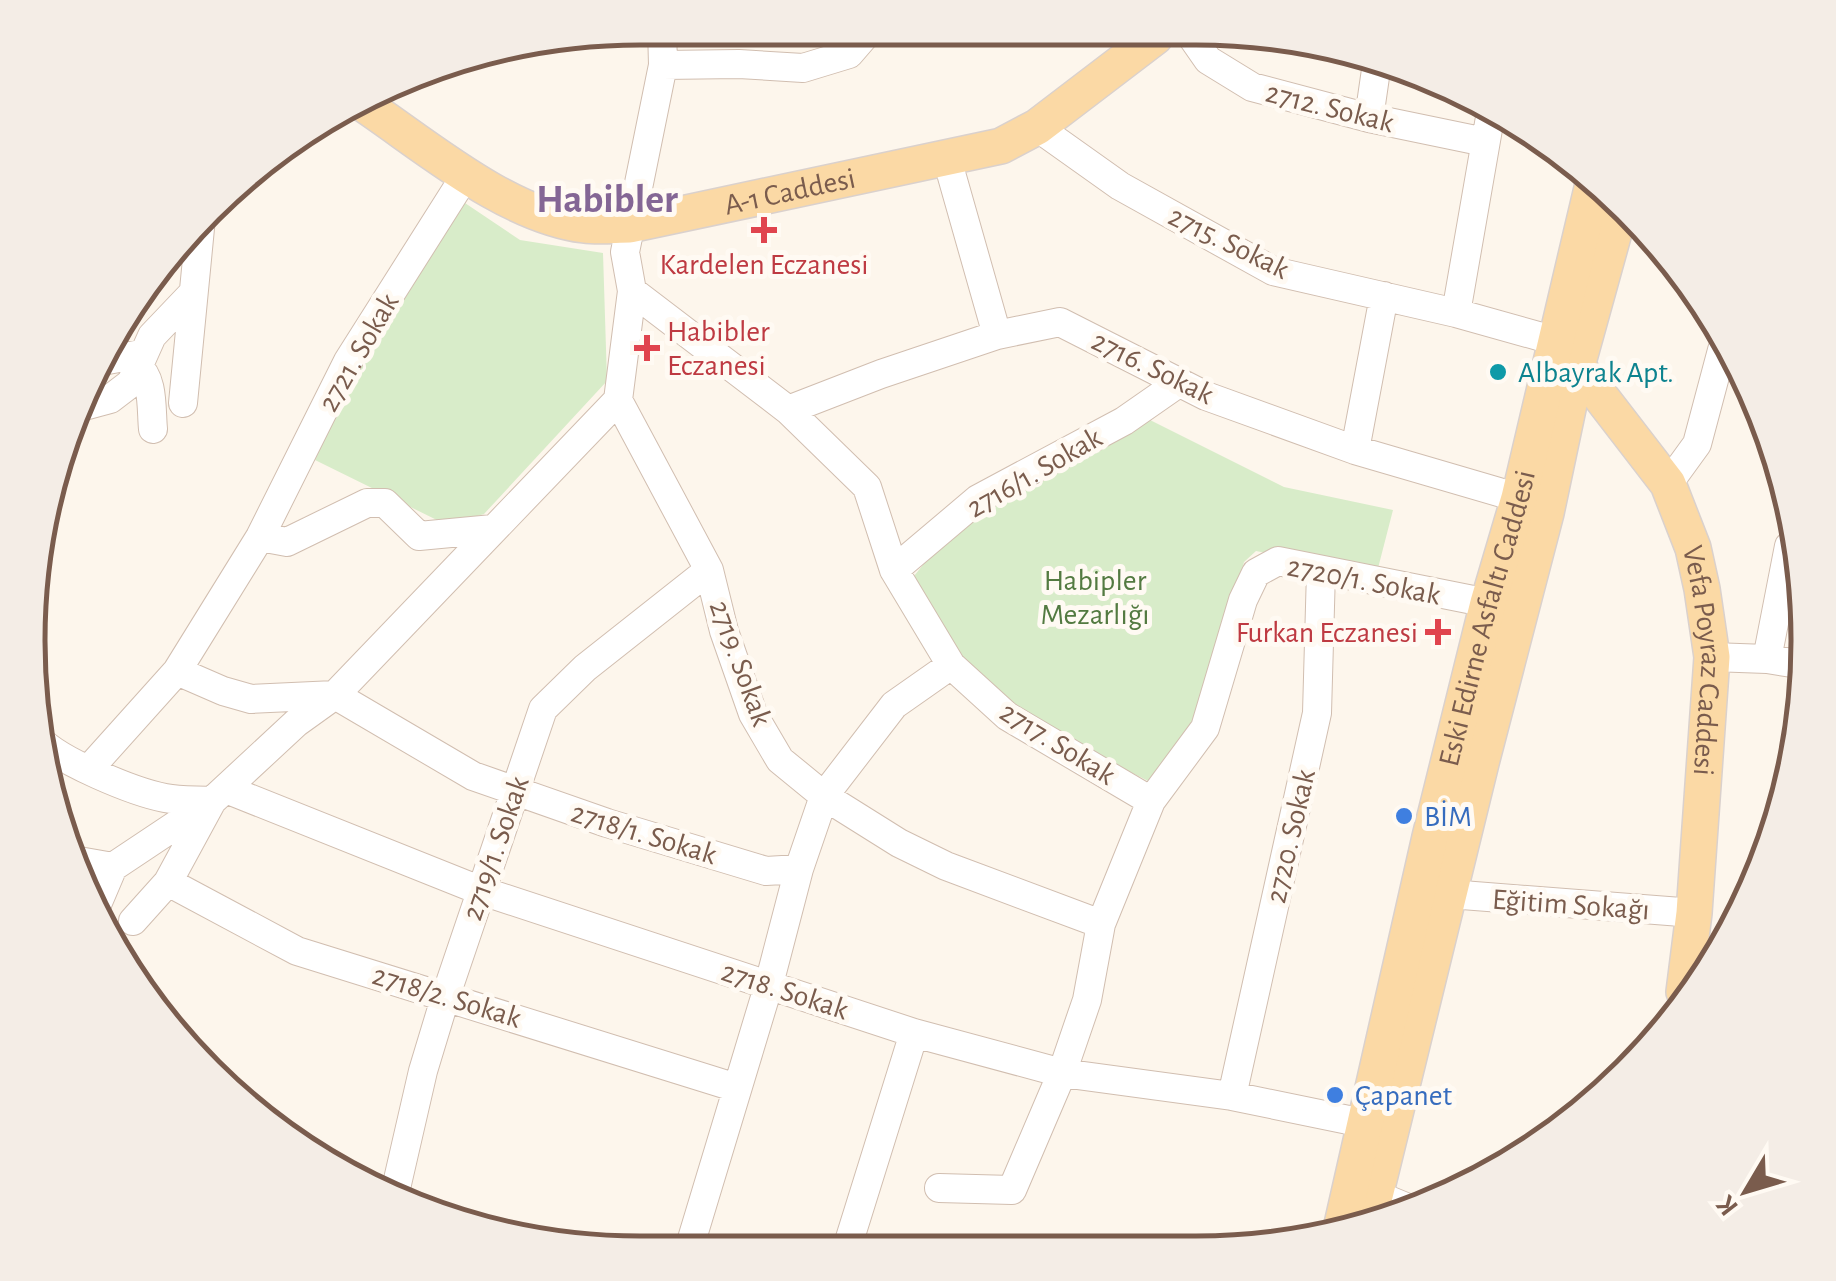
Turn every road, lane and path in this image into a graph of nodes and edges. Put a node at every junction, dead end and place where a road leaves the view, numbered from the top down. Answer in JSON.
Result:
{"nodes":[{"id":1,"x":662,"y":45,"type":"edge"},
{"id":2,"x":857,"y":45,"type":"edge"},
{"id":3,"x":1131,"y":45,"type":"edge"},
{"id":4,"x":1198,"y":45,"type":"edge"},
{"id":5,"x":663,"y":65,"type":"junction"},
{"id":6,"x":1375,"y":73,"type":"edge"},
{"id":7,"x":371,"y":109,"type":"edge"},
{"id":8,"x":1369,"y":118,"type":"junction"},
{"id":9,"x":1489,"y":123,"type":"edge"},
{"id":10,"x":1038,"y":127,"type":"junction"},
{"id":11,"x":1486,"y":142,"type":"junction"},
{"id":12,"x":947,"y":159,"type":"junction"},
{"id":13,"x":466,"y":173,"type":"junction"},
{"id":14,"x":1590,"y":195,"type":"edge"},
{"id":15,"x":1617,"y":219,"type":"edge"},
{"id":16,"x":630,"y":225,"type":"junction"},
{"id":17,"x":198,"y":242,"type":"edge"},
{"id":18,"x":632,"y":291,"type":"junction"},
{"id":19,"x":193,"y":292,"type":"junction"},
{"id":20,"x":1384,"y":296,"type":"junction"},
{"id":21,"x":1456,"y":313,"type":"junction"},
{"id":22,"x":997,"y":335,"type":"junction"},
{"id":23,"x":1567,"y":353,"type":"junction"},
{"id":24,"x":118,"y":356,"type":"edge"},
{"id":25,"x":1720,"y":359,"type":"edge"},
{"id":26,"x":139,"y":360,"type":"junction"},
{"id":27,"x":1180,"y":382,"type":"junction"},
{"id":28,"x":618,"y":400,"type":"junction"},
{"id":29,"x":95,"y":401,"type":"edge"},
{"id":30,"x":183,"y":403,"type":"dead end"},
{"id":31,"x":788,"y":410,"type":"junction"},
{"id":32,"x":153,"y":429,"type":"dead end"},
{"id":33,"x":1355,"y":450,"type":"junction"},
{"id":34,"x":1668,"y":484,"type":"junction"},
{"id":35,"x":1519,"y":498,"type":"junction"},
{"id":36,"x":493,"y":528,"type":"junction"},
{"id":37,"x":260,"y":536,"type":"junction"},
{"id":38,"x":1786,"y":565,"type":"edge"},
{"id":39,"x":710,"y":570,"type":"junction"},
{"id":40,"x":894,"y":570,"type":"junction"},
{"id":41,"x":1322,"y":572,"type":"junction"},
{"id":42,"x":1488,"y":604,"type":"junction"},
{"id":43,"x":1712,"y":657,"type":"junction"},
{"id":44,"x":1768,"y":659,"type":"junction"},
{"id":45,"x":1790,"y":663,"type":"edge"},
{"id":46,"x":951,"y":665,"type":"junction"},
{"id":47,"x":177,"y":671,"type":"junction"},
{"id":48,"x":335,"y":695,"type":"junction"},
{"id":49,"x":55,"y":753,"type":"edge"},
{"id":50,"x":89,"y":769,"type":"junction"},
{"id":51,"x":513,"y":790,"type":"junction"},
{"id":52,"x":219,"y":795,"type":"junction"},
{"id":53,"x":824,"y":796,"type":"junction"},
{"id":54,"x":1151,"y":802,"type":"junction"},
{"id":55,"x":88,"y":863,"type":"edge"},
{"id":56,"x":113,"y":867,"type":"junction"},
{"id":57,"x":799,"y":869,"type":"junction"},
{"id":58,"x":168,"y":882,"type":"junction"},
{"id":59,"x":480,"y":890,"type":"junction"},
{"id":60,"x":102,"y":894,"type":"edge"},
{"id":61,"x":1449,"y":894,"type":"junction"},
{"id":62,"x":1694,"y":913,"type":"junction"},
{"id":63,"x":133,"y":921,"type":"dead end"},
{"id":64,"x":1101,"y":924,"type":"junction"},
{"id":65,"x":1686,"y":978,"type":"edge"},
{"id":66,"x":769,"y":984,"type":"junction"},
{"id":67,"x":446,"y":994,"type":"junction"},
{"id":68,"x":914,"y":1033,"type":"junction"},
{"id":69,"x":1062,"y":1073,"type":"junction"},
{"id":70,"x":737,"y":1088,"type":"junction"},
{"id":71,"x":1232,"y":1096,"type":"junction"},
{"id":72,"x":1363,"y":1122,"type":"junction"},
{"id":73,"x":397,"y":1184,"type":"edge"},
{"id":74,"x":939,"y":1188,"type":"dead end"},
{"id":75,"x":1372,"y":1207,"type":"edge"},
{"id":76,"x":1343,"y":1218,"type":"edge"},
{"id":77,"x":693,"y":1236,"type":"edge"},
{"id":78,"x":851,"y":1236,"type":"edge"}],
"edges":[{"from":1,"to":5,"type":"street"},
{"from":2,"to":5,"type":"street"},
{"from":3,"to":10,"type":"main road","name":"A-1 Caddesi"},
{"from":4,"to":8,"type":"street","name":"2712. Sokak"},
{"from":5,"to":16,"type":"street"},
{"from":6,"to":8,"type":"street"},
{"from":7,"to":13,"type":"main road","name":"A-1 Caddesi"},
{"from":8,"to":11,"type":"street","name":"2712. Sokak"},
{"from":9,"to":11,"type":"street"},
{"from":10,"to":12,"type":"main road","name":"A-1 Caddesi"},
{"from":10,"to":20,"type":"street","name":"2715. Sokak"},
{"from":11,"to":21,"type":"street"},
{"from":12,"to":16,"type":"main road","name":"A-1 Caddesi"},
{"from":12,"to":22,"type":"street"},
{"from":13,"to":16,"type":"main road","name":"A-1 Caddesi"},
{"from":13,"to":37,"type":"street","name":"2721. Sokak"},
{"from":14,"to":23,"type":"main road","name":"Eski Edirne Asfaltı Caddesi"},
{"from":15,"to":23,"type":"main road","name":"Eski Edirne Asfaltı Caddesi"},
{"from":16,"to":18,"type":"street"},
{"from":17,"to":19,"type":"street"},
{"from":18,"to":28,"type":"street"},
{"from":18,"to":31,"type":"street","name":"2717. Sokak"},
{"from":19,"to":26,"type":"street"},
{"from":19,"to":30,"type":"street"},
{"from":20,"to":21,"type":"street","name":"2715. Sokak"},
{"from":20,"to":33,"type":"street"},
{"from":21,"to":23,"type":"street","name":"2715. Sokak"},
{"from":22,"to":27,"type":"street","name":"2716. Sokak"},
{"from":22,"to":31,"type":"street","name":"2716. Sokak"},
{"from":23,"to":34,"type":"main road","name":"Vefa Poyraz Caddesi"},
{"from":23,"to":35,"type":"main road","name":"Eski Edirne Asfaltı Caddesi"},
{"from":23,"to":61,"type":"main road","name":"Eski Edirne Asfaltı Caddesi"},
{"from":24,"to":26,"type":"street"},
{"from":25,"to":34,"type":"street"},
{"from":26,"to":29,"type":"street"},
{"from":26,"to":32,"type":"street"},
{"from":27,"to":33,"type":"street","name":"2716. Sokak"},
{"from":27,"to":40,"type":"street","name":"2716/1. Sokak"},
{"from":28,"to":36,"type":"street"},
{"from":28,"to":39,"type":"street","name":"2719. Sokak"},
{"from":31,"to":40,"type":"street","name":"2717. Sokak"},
{"from":33,"to":35,"type":"street","name":"2716. Sokak"},
{"from":34,"to":43,"type":"main road","name":"Vefa Poyraz Caddesi"},
{"from":35,"to":42,"type":"main road","name":"Eski Edirne Asfaltı Caddesi"},
{"from":36,"to":37,"type":"street"},
{"from":36,"to":48,"type":"street"},
{"from":37,"to":47,"type":"street","name":"2721. Sokak"},
{"from":38,"to":44,"type":"street"},
{"from":39,"to":51,"type":"street","name":"2719/1. Sokak"},
{"from":39,"to":53,"type":"street","name":"2719. Sokak"},
{"from":40,"to":46,"type":"street","name":"2717. Sokak"},
{"from":41,"to":42,"type":"street","name":"2720/1. Sokak"},
{"from":41,"to":54,"type":"street","name":"2720/1. Sokak"},
{"from":41,"to":71,"type":"street","name":"2720. Sokak"},
{"from":42,"to":72,"type":"main road","name":"Eski Edirne Asfaltı Caddesi"},
{"from":43,"to":44,"type":"street"},
{"from":43,"to":62,"type":"main road","name":"Vefa Poyraz Caddesi"},
{"from":44,"to":45,"type":"street"},
{"from":46,"to":53,"type":"street"},
{"from":46,"to":54,"type":"street","name":"2717. Sokak"},
{"from":47,"to":48,"type":"street"},
{"from":47,"to":50,"type":"street","name":"2721. Sokak"},
{"from":48,"to":51,"type":"street","name":"2718/1. Sokak"},
{"from":48,"to":52,"type":"street"},
{"from":49,"to":50,"type":"street","name":"2718. Sokak"},
{"from":50,"to":52,"type":"street","name":"2718. Sokak"},
{"from":51,"to":57,"type":"street","name":"2718/1. Sokak"},
{"from":51,"to":59,"type":"street","name":"2719/1. Sokak"},
{"from":52,"to":56,"type":"street"},
{"from":52,"to":58,"type":"street"},
{"from":52,"to":59,"type":"street","name":"2718. Sokak"},
{"from":53,"to":57,"type":"street"},
{"from":53,"to":64,"type":"street","name":"2719. Sokak"},
{"from":54,"to":64,"type":"street"},
{"from":55,"to":56,"type":"street"},
{"from":56,"to":60,"type":"street"},
{"from":57,"to":66,"type":"street"},
{"from":58,"to":63,"type":"street"},
{"from":58,"to":67,"type":"street","name":"2718/2. Sokak"},
{"from":59,"to":66,"type":"street","name":"2718. Sokak"},
{"from":59,"to":67,"type":"street","name":"2719/1. Sokak"},
{"from":61,"to":62,"type":"street","name":"Eğitim Sokağı"},
{"from":61,"to":75,"type":"main road","name":"Eski Edirne Asfaltı Caddesi"},
{"from":62,"to":65,"type":"main road","name":"Vefa Poyraz Caddesi"},
{"from":64,"to":69,"type":"street"},
{"from":66,"to":68,"type":"street","name":"2718. Sokak"},
{"from":66,"to":70,"type":"street"},
{"from":67,"to":70,"type":"street","name":"2718/2. Sokak"},
{"from":67,"to":73,"type":"street","name":"2719/1. Sokak"},
{"from":68,"to":69,"type":"street","name":"2718. Sokak"},
{"from":68,"to":78,"type":"street"},
{"from":69,"to":71,"type":"street","name":"2718. Sokak"},
{"from":69,"to":74,"type":"street"},
{"from":70,"to":77,"type":"street"},
{"from":71,"to":72,"type":"street","name":"2718. Sokak"},
{"from":72,"to":76,"type":"main road","name":"Eski Edirne Asfaltı Caddesi"}]}
